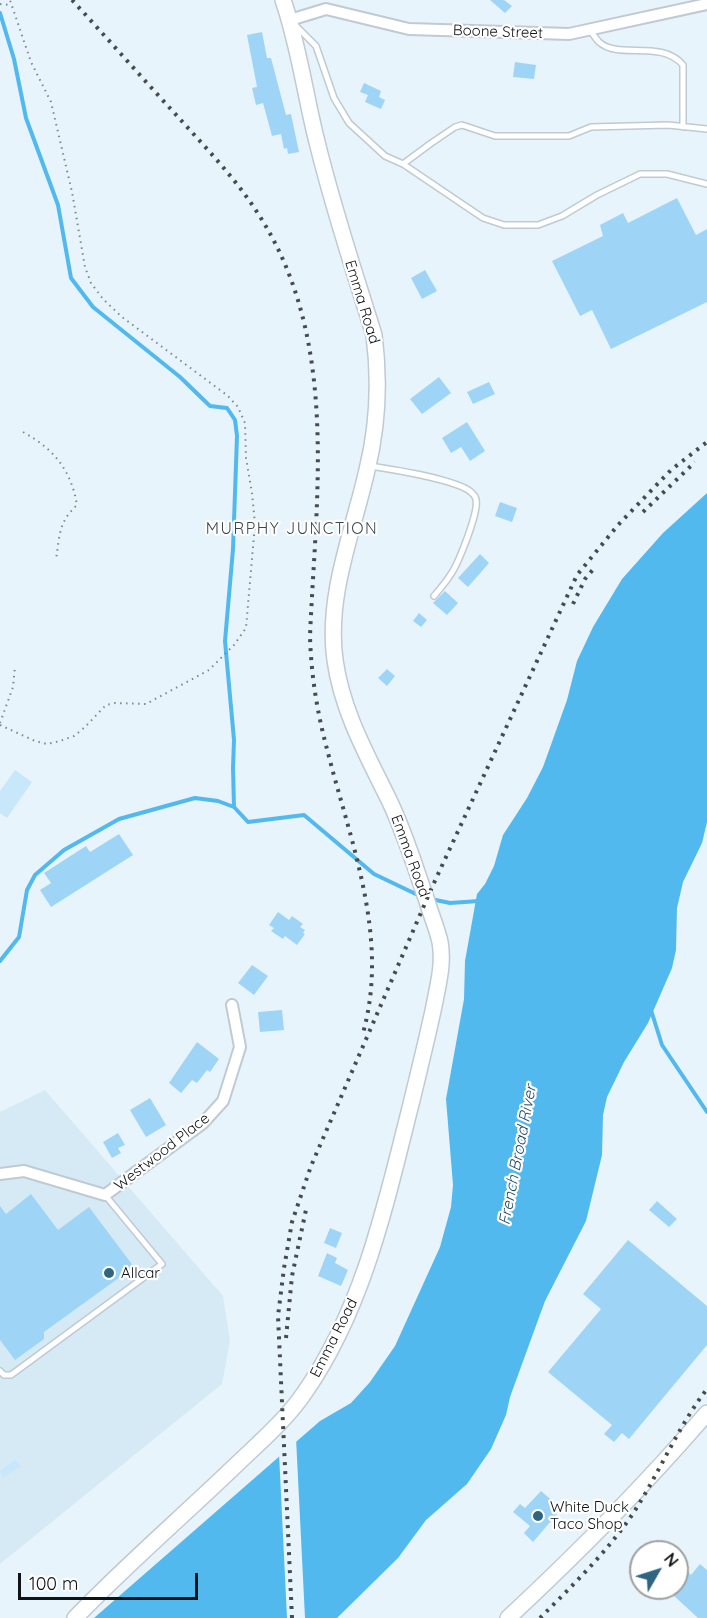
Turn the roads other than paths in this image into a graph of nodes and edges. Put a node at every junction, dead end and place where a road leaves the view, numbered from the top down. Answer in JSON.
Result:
{"nodes":[{"id":1,"x":283,"y":0,"type":"edge"},
{"id":2,"x":707,"y":4,"type":"edge"},
{"id":3,"x":290,"y":20,"type":"junction"},
{"id":4,"x":589,"y":29,"type":"junction"},
{"id":5,"x":683,"y":127,"type":"junction"},
{"id":6,"x":707,"y":129,"type":"edge"},
{"id":7,"x":403,"y":164,"type":"junction"},
{"id":8,"x":707,"y":184,"type":"edge"},
{"id":9,"x":368,"y":466,"type":"junction"},
{"id":10,"x":434,"y":596,"type":"dead end"},
{"id":11,"x":232,"y":1005,"type":"dead end"},
{"id":12,"x":0,"y":1174,"type":"edge"},
{"id":13,"x":105,"y":1196,"type":"junction"},
{"id":14,"x":0,"y":1371,"type":"edge"},
{"id":15,"x":707,"y":1413,"type":"edge"},
{"id":16,"x":75,"y":1618,"type":"edge"},
{"id":17,"x":508,"y":1618,"type":"edge"}],
"edges":[{"from":1,"to":3,"type":"street","name":"Emma Road"},
{"from":2,"to":4,"type":"street","name":"Boone Street"},
{"from":3,"to":4,"type":"street","name":"Boone Street"},
{"from":3,"to":7,"type":"lane"},
{"from":3,"to":9,"type":"street","name":"Emma Road"},
{"from":4,"to":5,"type":"lane"},
{"from":5,"to":6,"type":"lane"},
{"from":5,"to":7,"type":"lane"},
{"from":7,"to":8,"type":"lane"},
{"from":9,"to":10,"type":"lane"},
{"from":9,"to":16,"type":"street","name":"Emma Road"},
{"from":11,"to":13,"type":"street","name":"Westwood Place"},
{"from":12,"to":13,"type":"street"},
{"from":13,"to":14,"type":"lane"},
{"from":15,"to":17,"type":"street"}]}
